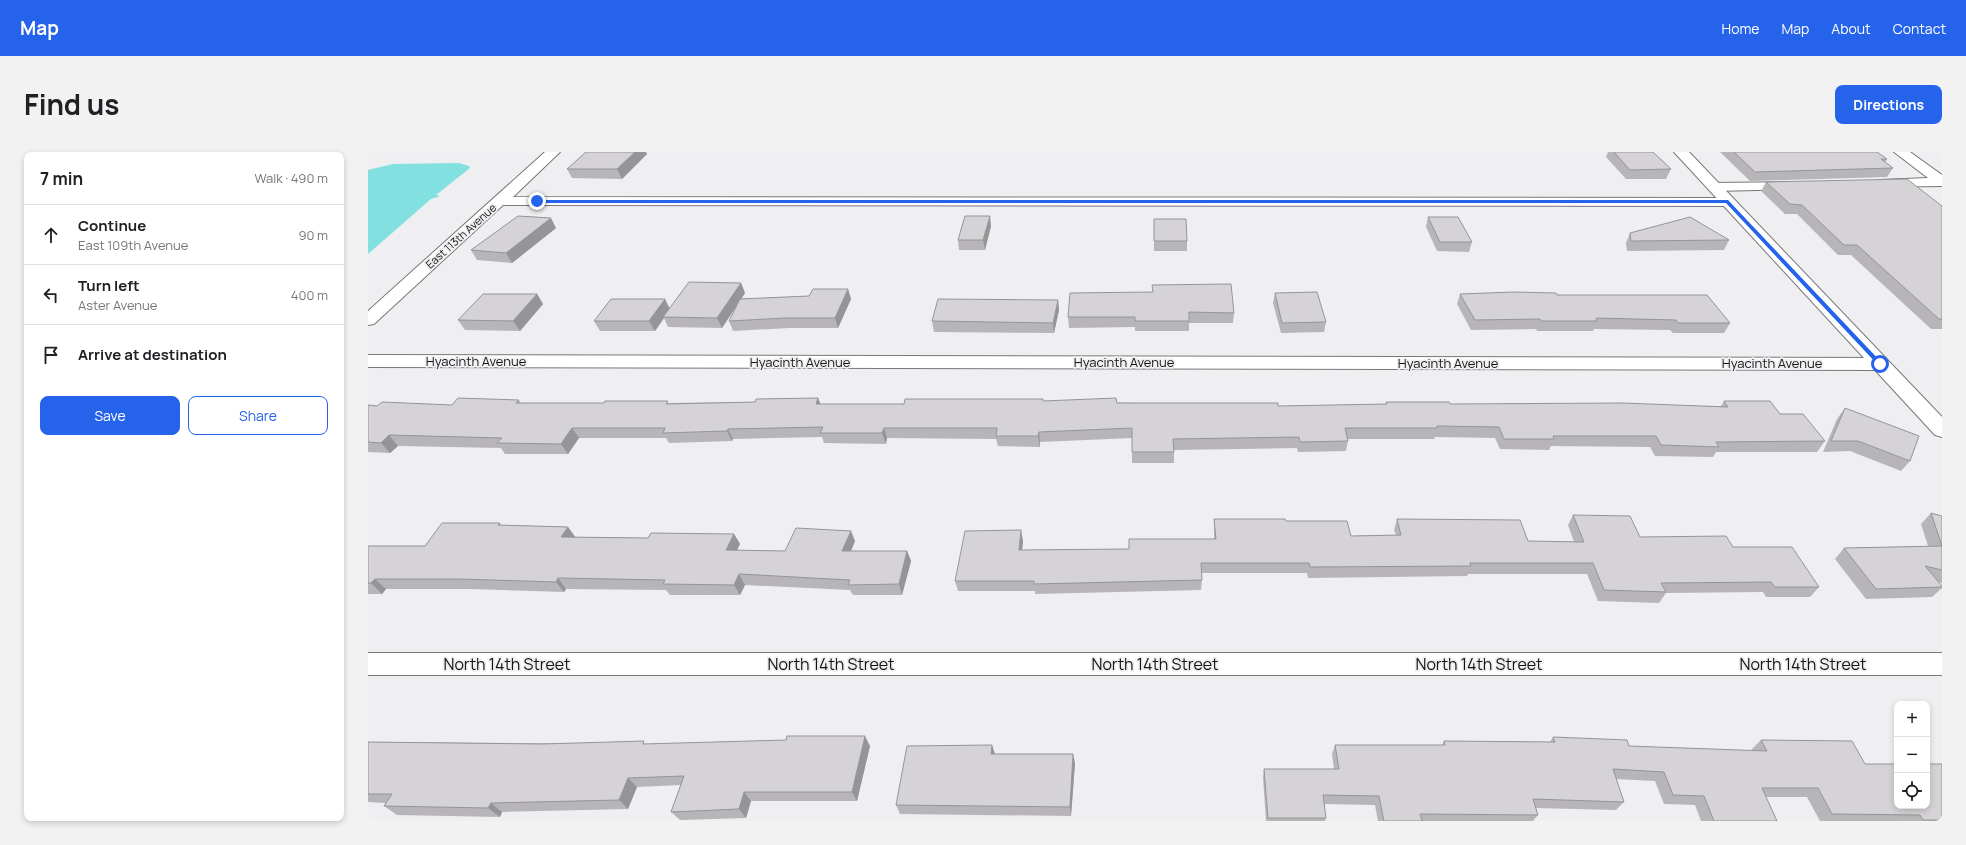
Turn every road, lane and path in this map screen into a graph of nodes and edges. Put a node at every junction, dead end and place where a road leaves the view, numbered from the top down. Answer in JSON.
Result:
{"nodes":[{"id":1,"x":553,"y":152,"type":"edge"},
{"id":2,"x":1681,"y":152,"type":"edge"},
{"id":3,"x":1901,"y":152,"type":"edge"},
{"id":4,"x":1942,"y":182,"type":"edge"},
{"id":5,"x":1863,"y":184,"type":"edge"},
{"id":6,"x":1808,"y":185,"type":"edge"},
{"id":7,"x":1714,"y":188,"type":"junction"},
{"id":8,"x":499,"y":201,"type":"junction"},
{"id":9,"x":1728,"y":202,"type":"junction"},
{"id":10,"x":368,"y":320,"type":"edge"},
{"id":11,"x":368,"y":361,"type":"edge"},
{"id":12,"x":1880,"y":364,"type":"junction"},
{"id":13,"x":1942,"y":430,"type":"edge"},
{"id":14,"x":368,"y":664,"type":"edge"},
{"id":15,"x":1942,"y":664,"type":"edge"}],
"edges":[{"from":1,"to":8,"type":"street","name":"East 113th Avenue"},
{"from":2,"to":7,"type":"street"},
{"from":3,"to":4,"type":"street"},
{"from":4,"to":5,"type":"street"},
{"from":6,"to":7,"type":"street"},
{"from":7,"to":9,"type":"street"},
{"from":8,"to":9,"type":"street"},
{"from":8,"to":10,"type":"street","name":"East 113th Avenue"},
{"from":9,"to":12,"type":"street"},
{"from":11,"to":12,"type":"street","name":"Hyacinth Avenue"},
{"from":12,"to":13,"type":"street"},
{"from":14,"to":15,"type":"street","name":"North 14th Street"}]}
